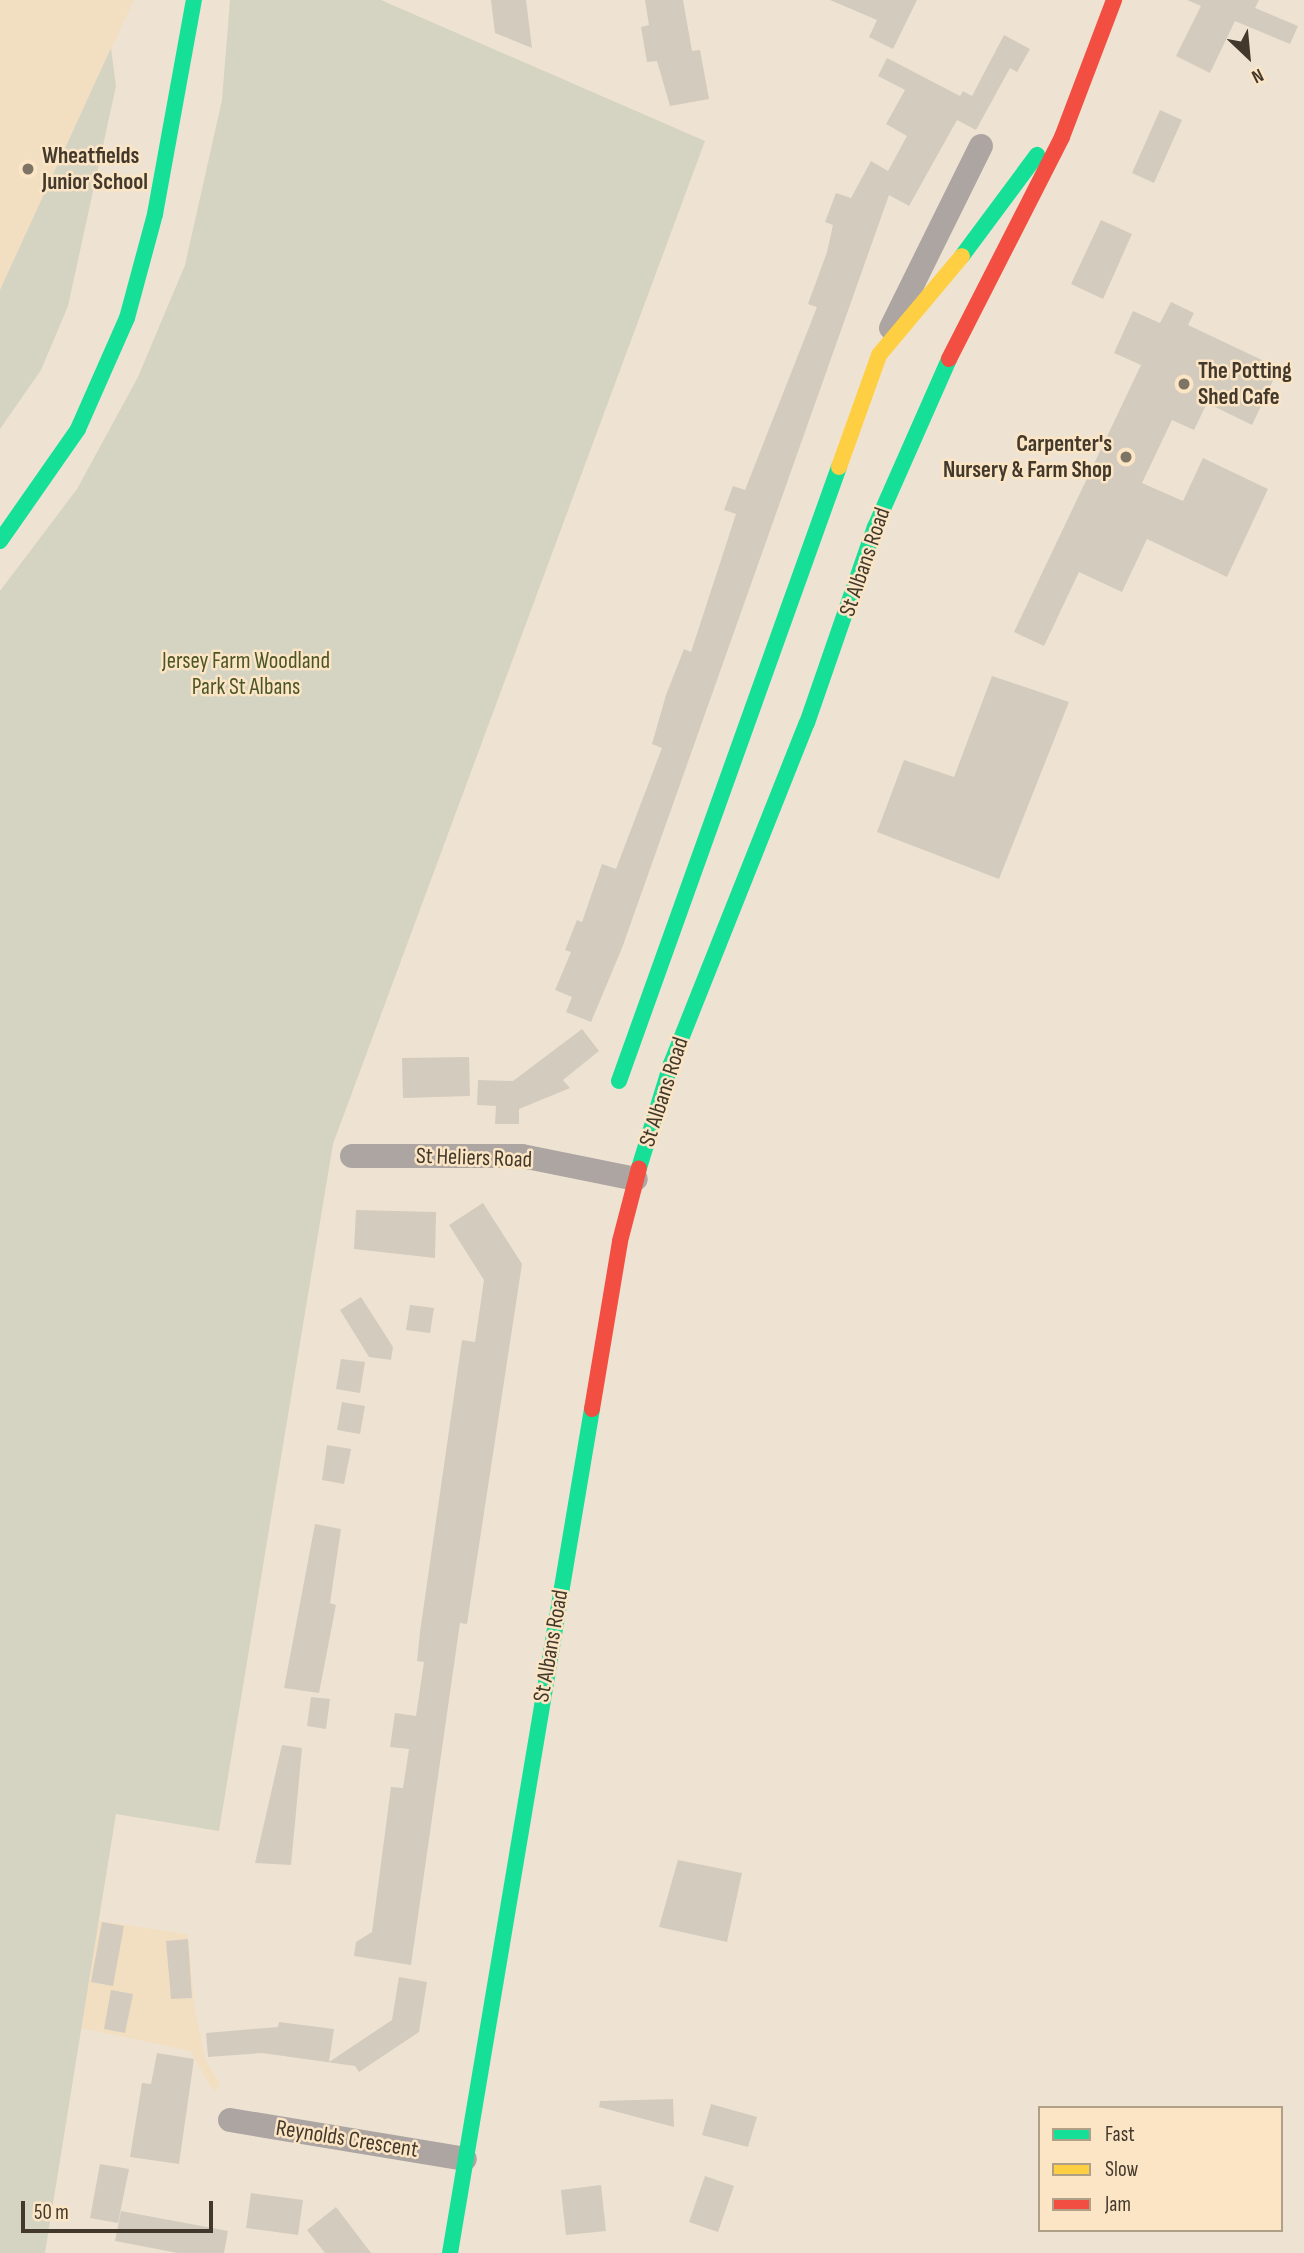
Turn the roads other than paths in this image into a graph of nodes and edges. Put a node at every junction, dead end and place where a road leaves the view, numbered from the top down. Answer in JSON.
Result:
{"nodes":[{"id":1,"x":194,"y":0,"type":"edge"},
{"id":2,"x":1114,"y":0,"type":"edge"},
{"id":3,"x":1062,"y":137,"type":"junction"},
{"id":4,"x":981,"y":146,"type":"dead end"},
{"id":5,"x":879,"y":355,"type":"junction"},
{"id":6,"x":0,"y":541,"type":"edge"},
{"id":7,"x":619,"y":1081,"type":"dead end"},
{"id":8,"x":352,"y":1156,"type":"dead end"},
{"id":9,"x":636,"y":1179,"type":"junction"},
{"id":10,"x":230,"y":2120,"type":"dead end"},
{"id":11,"x":465,"y":2159,"type":"junction"},
{"id":12,"x":450,"y":2253,"type":"edge"}],
"edges":[{"from":1,"to":6,"type":"main road"},
{"from":2,"to":3,"type":"main road","name":"St Albans Road"},
{"from":3,"to":5,"type":"main road"},
{"from":3,"to":9,"type":"main road","name":"St Albans Road"},
{"from":4,"to":5,"type":"street"},
{"from":5,"to":7,"type":"main road"},
{"from":8,"to":9,"type":"street","name":"St Heliers Road"},
{"from":9,"to":11,"type":"main road","name":"St Albans Road"},
{"from":10,"to":11,"type":"street","name":"Reynolds Crescent"},
{"from":11,"to":12,"type":"main road","name":"St Albans Road"}]}
